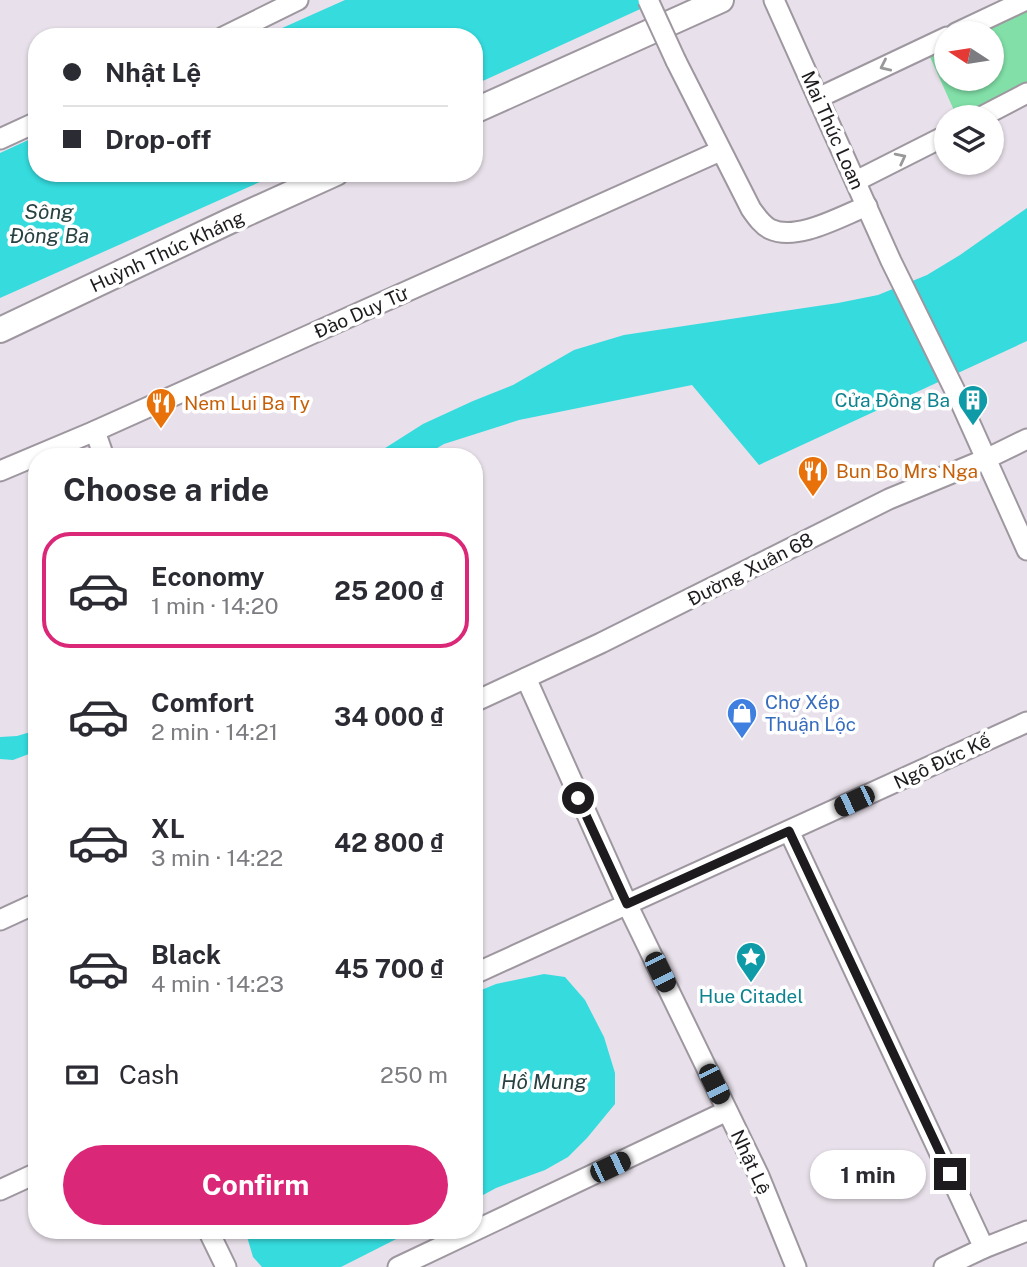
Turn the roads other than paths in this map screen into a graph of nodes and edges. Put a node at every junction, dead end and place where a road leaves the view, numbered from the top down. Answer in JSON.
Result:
{"nodes":[{"id":1,"x":298,"y":0,"type":"edge"},
{"id":2,"x":648,"y":0,"type":"edge"},
{"id":3,"x":721,"y":0,"type":"edge"},
{"id":4,"x":774,"y":0,"type":"edge"},
{"id":5,"x":1026,"y":0,"type":"edge"},
{"id":6,"x":981,"y":21,"type":"edge"},
{"id":7,"x":241,"y":28,"type":"edge"},
{"id":8,"x":934,"y":43,"type":"edge"},
{"id":9,"x":1027,"y":93,"type":"edge"},
{"id":10,"x":818,"y":98,"type":"junction"},
{"id":11,"x":1004,"y":105,"type":"edge"},
{"id":12,"x":483,"y":107,"type":"edge"},
{"id":13,"x":28,"y":126,"type":"edge"},
{"id":14,"x":0,"y":139,"type":"edge"},
{"id":15,"x":934,"y":142,"type":"edge"},
{"id":16,"x":720,"y":151,"type":"junction"},
{"id":17,"x":856,"y":181,"type":"junction"},
{"id":18,"x":315,"y":182,"type":"edge"},
{"id":19,"x":867,"y":206,"type":"junction"},
{"id":20,"x":0,"y":330,"type":"edge"},
{"id":21,"x":94,"y":431,"type":"junction"},
{"id":22,"x":1027,"y":439,"type":"edge"},
{"id":23,"x":54,"y":448,"type":"edge"},
{"id":24,"x":101,"y":448,"type":"edge"},
{"id":25,"x":28,"y":459,"type":"edge"},
{"id":26,"x":986,"y":459,"type":"junction"},
{"id":27,"x":0,"y":471,"type":"edge"},
{"id":28,"x":1027,"y":550,"type":"edge"},
{"id":29,"x":526,"y":678,"type":"junction"},
{"id":30,"x":483,"y":698,"type":"edge"},
{"id":31,"x":1027,"y":722,"type":"edge"},
{"id":32,"x":789,"y":831,"type":"junction"},
{"id":33,"x":627,"y":904,"type":"junction"},
{"id":34,"x":28,"y":907,"type":"edge"},
{"id":35,"x":0,"y":920,"type":"edge"},
{"id":36,"x":483,"y":970,"type":"edge"},
{"id":37,"x":727,"y":1111,"type":"junction"},
{"id":38,"x":28,"y":1177,"type":"edge"},
{"id":39,"x":0,"y":1190,"type":"edge"},
{"id":40,"x":483,"y":1227,"type":"edge"},
{"id":41,"x":1027,"y":1231,"type":"edge"},
{"id":42,"x":212,"y":1239,"type":"edge"},
{"id":43,"x":457,"y":1239,"type":"edge"},
{"id":44,"x":984,"y":1248,"type":"junction"},
{"id":45,"x":226,"y":1267,"type":"edge"},
{"id":46,"x":398,"y":1267,"type":"edge"},
{"id":47,"x":796,"y":1267,"type":"edge"},
{"id":48,"x":944,"y":1267,"type":"edge"}],
"edges":[{"from":1,"to":7,"type":"street"},
{"from":2,"to":16,"type":"street","bridge":true},
{"from":3,"to":12,"type":"main road"},
{"from":4,"to":10,"type":"street","name":"Mai Thúc Loan"},
{"from":5,"to":6,"type":"street"},
{"from":8,"to":10,"type":"street","one_way":true},
{"from":9,"to":11,"type":"street"},
{"from":10,"to":17,"type":"street","name":"Mai Thúc Loan"},
{"from":13,"to":14,"type":"street"},
{"from":17,"to":15,"type":"street","one_way":true},
{"from":16,"to":19,"type":"street"},
{"from":16,"to":21,"type":"street","name":"Đào Duy Từ"},
{"from":17,"to":19,"type":"street","name":"Mai Thúc Loan"},
{"from":18,"to":20,"type":"main road","name":"Huỳnh Thúc Kháng"},
{"from":19,"to":26,"type":"street","name":"Mai Thúc Loan"},
{"from":21,"to":23,"type":"street","name":"Đào Duy Từ"},
{"from":21,"to":24,"type":"street"},
{"from":22,"to":26,"type":"street","name":"Đường Xuân 68"},
{"from":25,"to":27,"type":"street","name":"Đào Duy Từ"},
{"from":26,"to":28,"type":"street"},
{"from":26,"to":29,"type":"street","name":"Đường Xuân 68"},
{"from":29,"to":30,"type":"street","name":"Đường Xuân 68"},
{"from":29,"to":33,"type":"street","name":"Nhật Lệ"},
{"from":31,"to":32,"type":"street","name":"Ngô Đức Kế"},
{"from":32,"to":33,"type":"street","name":"Ngô Đức Kế"},
{"from":32,"to":44,"type":"street"},
{"from":33,"to":36,"type":"street","name":"Ngô Đức Kế"},
{"from":33,"to":37,"type":"street","name":"Nhật Lệ"},
{"from":34,"to":35,"type":"street"},
{"from":37,"to":40,"type":"street"},
{"from":37,"to":47,"type":"street","name":"Nhật Lệ"},
{"from":38,"to":39,"type":"street"},
{"from":41,"to":44,"type":"street"},
{"from":42,"to":45,"type":"street"},
{"from":43,"to":46,"type":"street"},
{"from":44,"to":48,"type":"street"}]}
